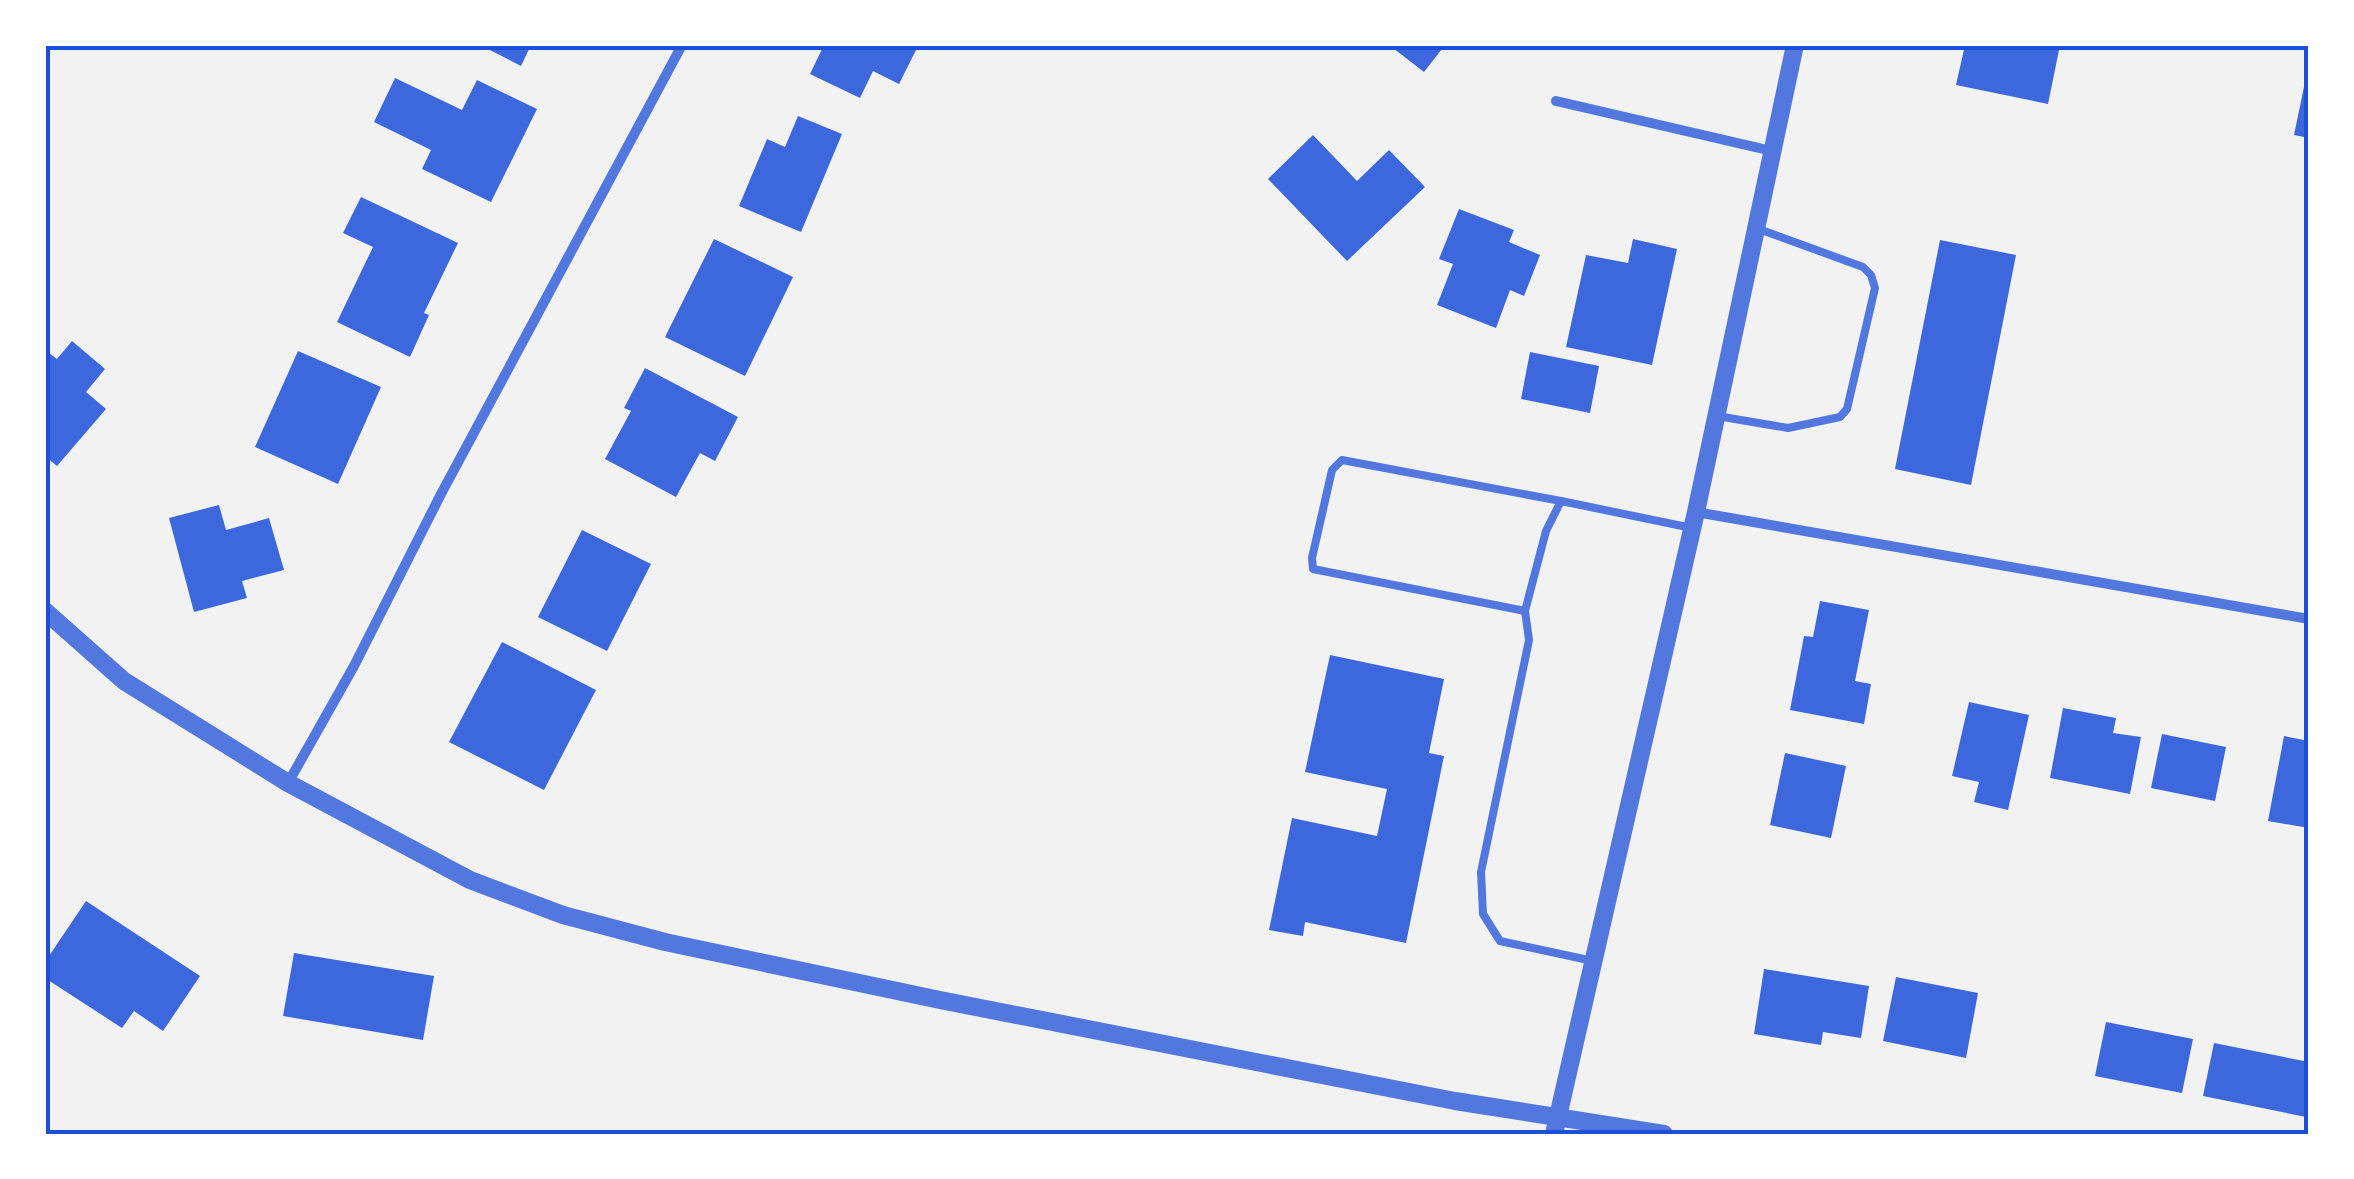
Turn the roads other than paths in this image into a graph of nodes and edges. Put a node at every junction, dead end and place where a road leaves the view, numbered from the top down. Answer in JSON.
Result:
{"nodes":[{"id":1,"x":682,"y":45,"type":"edge"},
{"id":2,"x":1796,"y":45,"type":"edge"},
{"id":3,"x":1556,"y":101,"type":"dead end"},
{"id":4,"x":1772,"y":151,"type":"junction"},
{"id":5,"x":1756,"y":228,"type":"junction"},
{"id":6,"x":1717,"y":416,"type":"junction"},
{"id":7,"x":1561,"y":501,"type":"junction"},
{"id":8,"x":1694,"y":520,"type":"junction"},
{"id":9,"x":45,"y":611,"type":"edge"},
{"id":10,"x":1525,"y":612,"type":"junction"},
{"id":11,"x":2309,"y":619,"type":"edge"},
{"id":12,"x":288,"y":783,"type":"junction"},
{"id":13,"x":1593,"y":961,"type":"junction"},
{"id":14,"x":1556,"y":1125,"type":"edge"},
{"id":15,"x":1664,"y":1134,"type":"edge"}],
"edges":[{"from":1,"to":12,"type":"street"},
{"from":2,"to":4,"type":"street"},
{"from":3,"to":4,"type":"street"},
{"from":4,"to":5,"type":"street"},
{"from":5,"to":6,"type":"street"},
{"from":5,"to":6,"type":"lane"},
{"from":6,"to":8,"type":"street"},
{"from":7,"to":8,"type":"lane"},
{"from":7,"to":10,"type":"lane"},
{"from":7,"to":10,"type":"lane"},
{"from":8,"to":11,"type":"street"},
{"from":8,"to":13,"type":"street"},
{"from":9,"to":12,"type":"street"},
{"from":10,"to":13,"type":"lane"},
{"from":12,"to":14,"type":"street"},
{"from":13,"to":14,"type":"street"},
{"from":14,"to":15,"type":"street"}]}
